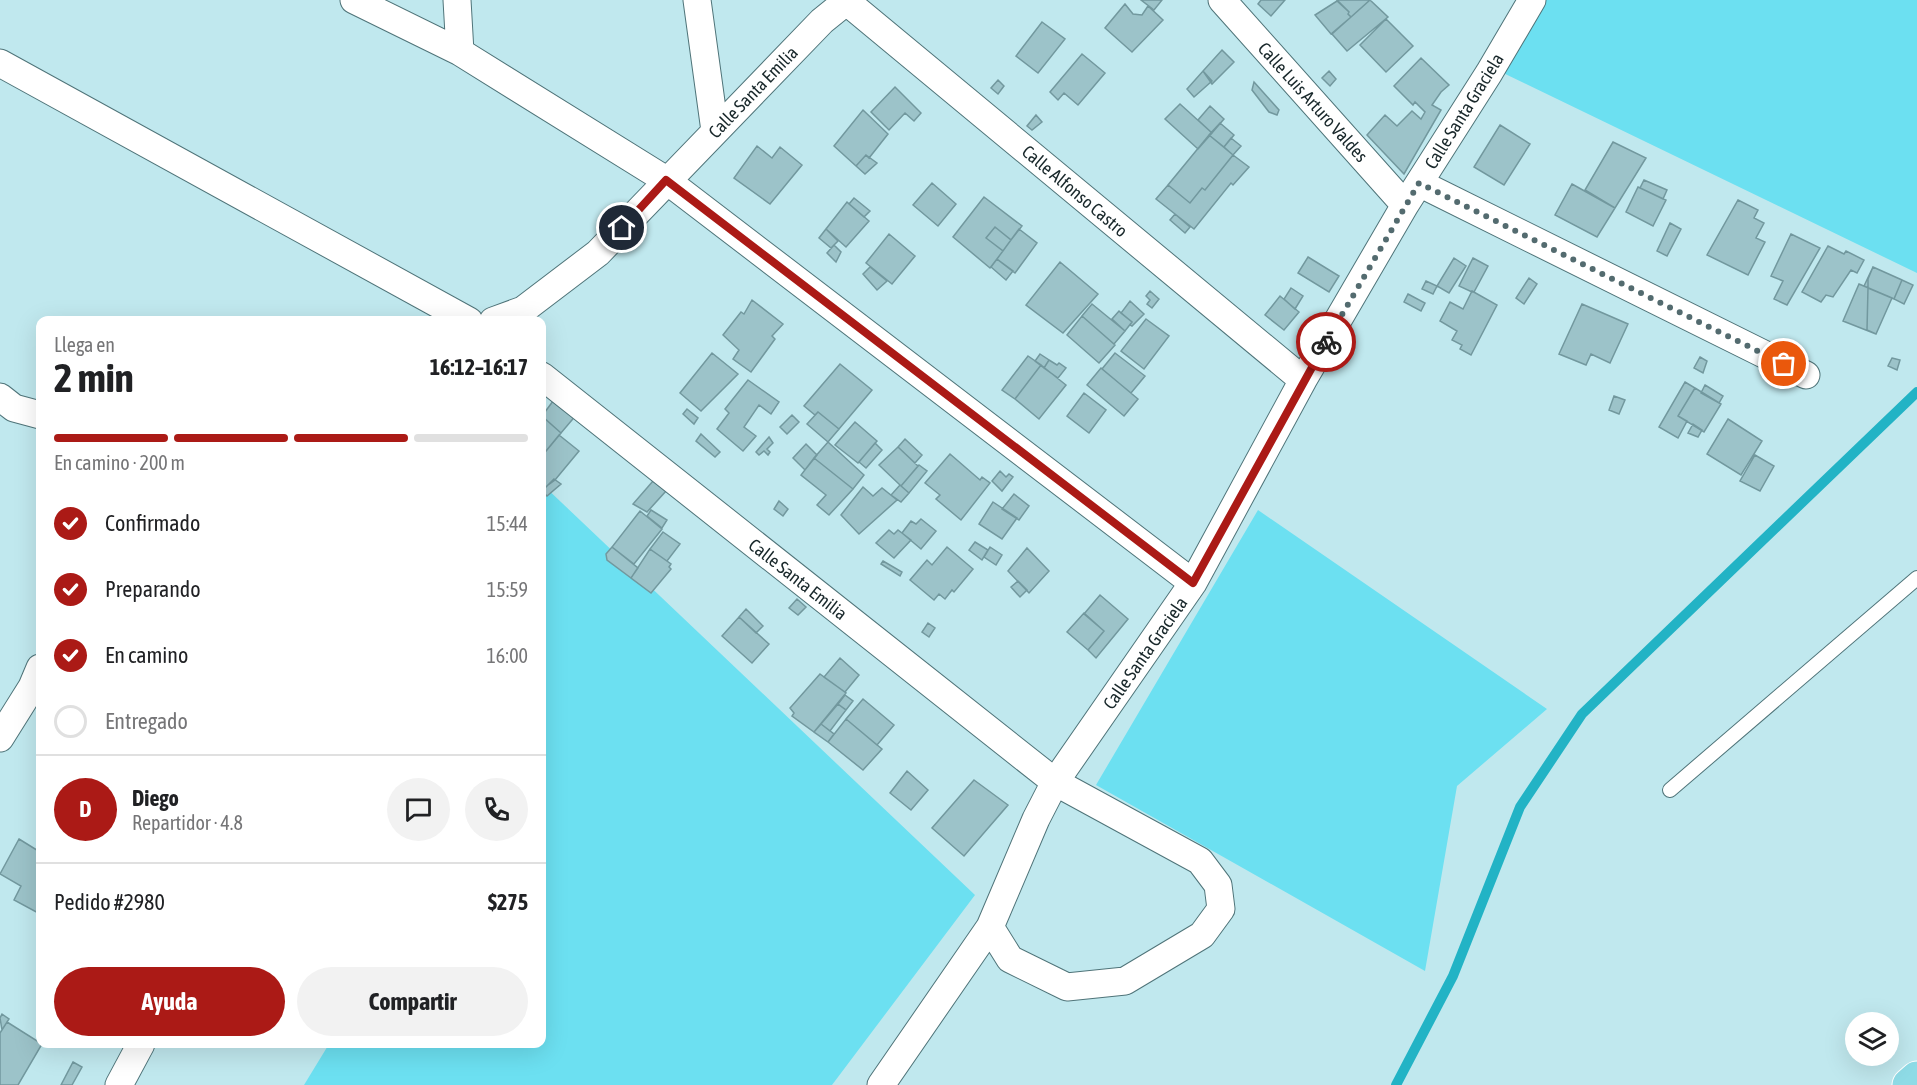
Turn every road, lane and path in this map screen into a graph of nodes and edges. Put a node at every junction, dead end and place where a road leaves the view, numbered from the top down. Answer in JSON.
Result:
{"nodes":[{"id":1,"x":354,"y":0,"type":"edge"},
{"id":2,"x":457,"y":0,"type":"edge"},
{"id":3,"x":697,"y":0,"type":"edge"},
{"id":4,"x":1222,"y":0,"type":"edge"},
{"id":5,"x":1532,"y":0,"type":"edge"},
{"id":6,"x":847,"y":1,"type":"edge"},
{"id":7,"x":460,"y":52,"type":"junction"},
{"id":8,"x":0,"y":63,"type":"edge"},
{"id":9,"x":715,"y":131,"type":"junction"},
{"id":10,"x":666,"y":180,"type":"junction"},
{"id":11,"x":1412,"y":194,"type":"junction"},
{"id":12,"x":460,"y":316,"type":"edge"},
{"id":13,"x":507,"y":316,"type":"edge"},
{"id":14,"x":1806,"y":375,"type":"dead end"},
{"id":15,"x":546,"y":379,"type":"edge"},
{"id":16,"x":1303,"y":380,"type":"junction"},
{"id":17,"x":0,"y":397,"type":"edge"},
{"id":18,"x":36,"y":413,"type":"edge"},
{"id":19,"x":1917,"y":578,"type":"edge"},
{"id":20,"x":1193,"y":583,"type":"junction"},
{"id":21,"x":36,"y":678,"type":"edge"},
{"id":22,"x":0,"y":738,"type":"edge"},
{"id":23,"x":1055,"y":782,"type":"junction"},
{"id":24,"x":1670,"y":790,"type":"dead end"},
{"id":25,"x":990,"y":927,"type":"junction"},
{"id":26,"x":139,"y":1048,"type":"edge"},
{"id":27,"x":1917,"y":1078,"type":"edge"},
{"id":28,"x":119,"y":1085,"type":"edge"},
{"id":29,"x":881,"y":1085,"type":"edge"},
{"id":30,"x":1910,"y":1085,"type":"edge"}],
"edges":[{"from":1,"to":7,"type":"street"},
{"from":2,"to":7,"type":"street"},
{"from":3,"to":9,"type":"street"},
{"from":4,"to":11,"type":"street","name":"Calle Luis Arturo Valdes"},
{"from":5,"to":11,"type":"street","name":"Calle Santa Graciela"},
{"from":6,"to":9,"type":"street","name":"Calle Santa Emilia"},
{"from":6,"to":16,"type":"street","name":"Calle Alfonso Castro"},
{"from":7,"to":10,"type":"street"},
{"from":8,"to":12,"type":"street"},
{"from":9,"to":10,"type":"street","name":"Calle Santa Emilia"},
{"from":10,"to":13,"type":"street","name":"Calle Santa Emilia"},
{"from":10,"to":20,"type":"street"},
{"from":11,"to":14,"type":"street"},
{"from":11,"to":16,"type":"street","name":"Calle Santa Graciela"},
{"from":15,"to":23,"type":"street","name":"Calle Santa Emilia"},
{"from":16,"to":20,"type":"street","name":"Calle Santa Graciela"},
{"from":17,"to":18,"type":"street"},
{"from":19,"to":24,"type":"lane"},
{"from":20,"to":23,"type":"street","name":"Calle Santa Graciela"},
{"from":21,"to":22,"type":"street"},
{"from":23,"to":25,"type":"street","name":"Calle Santa Graciela"},
{"from":23,"to":25,"type":"street","name":"Calle Santa Emilia"},
{"from":25,"to":29,"type":"street","name":"Calle Santa Graciela"},
{"from":26,"to":28,"type":"street"},
{"from":27,"to":30,"type":"main road"}]}
